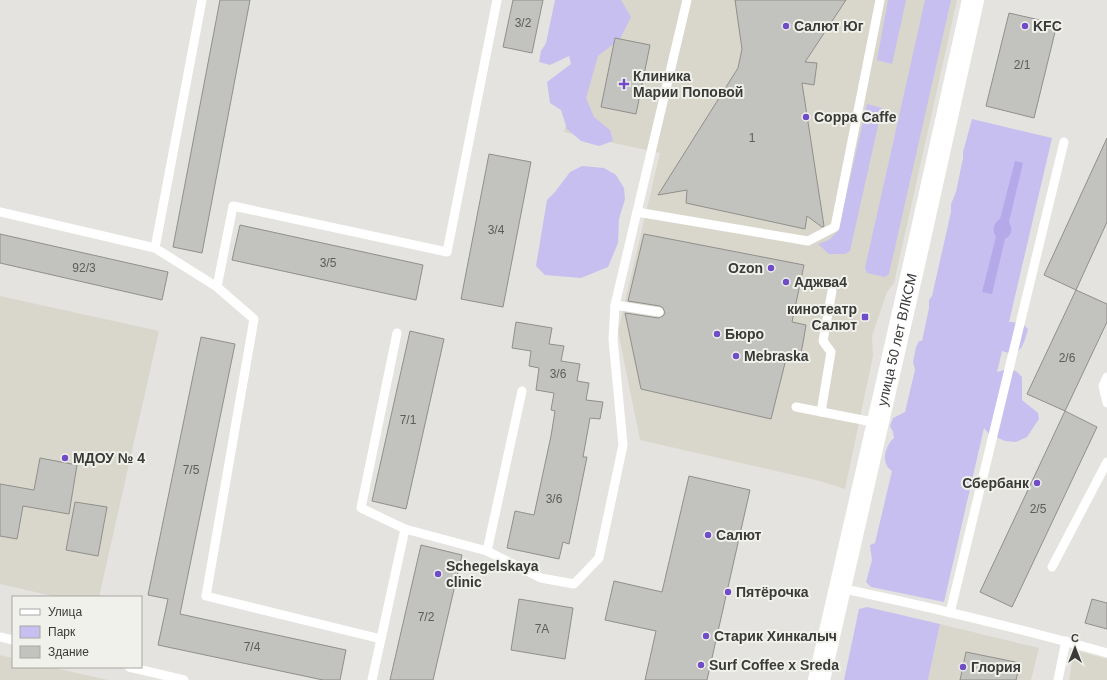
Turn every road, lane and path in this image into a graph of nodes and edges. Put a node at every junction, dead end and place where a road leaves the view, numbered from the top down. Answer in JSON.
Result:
{"nodes":[{"id":1,"x":202,"y":0,"type":"edge"},
{"id":2,"x":497,"y":0,"type":"edge"},
{"id":3,"x":687,"y":0,"type":"edge"},
{"id":4,"x":880,"y":0,"type":"edge"},
{"id":5,"x":973,"y":0,"type":"edge"},
{"id":6,"x":1064,"y":142,"type":"dead end"},
{"id":7,"x":0,"y":212,"type":"edge"},
{"id":8,"x":637,"y":212,"type":"junction"},
{"id":9,"x":155,"y":248,"type":"junction"},
{"id":10,"x":217,"y":287,"type":"junction"},
{"id":11,"x":832,"y":291,"type":"dead end"},
{"id":12,"x":616,"y":305,"type":"junction"},
{"id":13,"x":659,"y":312,"type":"dead end"},
{"id":14,"x":396,"y":333,"type":"dead end"},
{"id":15,"x":1107,"y":377,"type":"edge"},
{"id":16,"x":522,"y":391,"type":"dead end"},
{"id":17,"x":1107,"y":403,"type":"edge"},
{"id":18,"x":796,"y":407,"type":"dead end"},
{"id":19,"x":821,"y":412,"type":"junction"},
{"id":20,"x":878,"y":423,"type":"junction"},
{"id":21,"x":1107,"y":462,"type":"edge"},
{"id":22,"x":405,"y":530,"type":"junction"},
{"id":23,"x":487,"y":551,"type":"junction"},
{"id":24,"x":1052,"y":567,"type":"dead end"},
{"id":25,"x":840,"y":588,"type":"junction"},
{"id":26,"x":950,"y":613,"type":"junction"},
{"id":27,"x":0,"y":636,"type":"edge"},
{"id":28,"x":381,"y":639,"type":"junction"},
{"id":29,"x":12,"y":640,"type":"edge"},
{"id":30,"x":1066,"y":641,"type":"junction"},
{"id":31,"x":1107,"y":652,"type":"edge"},
{"id":32,"x":133,"y":668,"type":"edge"},
{"id":33,"x":184,"y":680,"type":"edge"},
{"id":34,"x":372,"y":680,"type":"edge"},
{"id":35,"x":819,"y":680,"type":"edge"},
{"id":36,"x":1058,"y":680,"type":"edge"}],
"edges":[{"from":1,"to":9,"type":"lane"},
{"from":2,"to":10,"type":"lane"},
{"from":3,"to":8,"type":"lane"},
{"from":4,"to":8,"type":"lane"},
{"from":5,"to":20,"type":"street","name":"улица 50 лет ВЛКСМ"},
{"from":6,"to":26,"type":"lane"},
{"from":7,"to":9,"type":"lane"},
{"from":8,"to":12,"type":"lane"},
{"from":9,"to":10,"type":"lane"},
{"from":10,"to":28,"type":"lane"},
{"from":11,"to":19,"type":"lane"},
{"from":12,"to":13,"type":"lane"},
{"from":12,"to":23,"type":"lane"},
{"from":14,"to":22,"type":"lane"},
{"from":15,"to":17,"type":"lane"},
{"from":16,"to":23,"type":"lane"},
{"from":18,"to":19,"type":"lane"},
{"from":19,"to":20,"type":"lane"},
{"from":20,"to":25,"type":"street","name":"улица 50 лет ВЛКСМ"},
{"from":21,"to":24,"type":"lane"},
{"from":22,"to":23,"type":"lane"},
{"from":22,"to":28,"type":"lane"},
{"from":25,"to":26,"type":"lane"},
{"from":25,"to":35,"type":"street","name":"улица 50 лет ВЛКСМ"},
{"from":26,"to":30,"type":"lane"},
{"from":27,"to":29,"type":"lane"},
{"from":28,"to":34,"type":"lane"},
{"from":30,"to":31,"type":"lane"},
{"from":30,"to":36,"type":"lane"},
{"from":32,"to":33,"type":"lane"}]}
